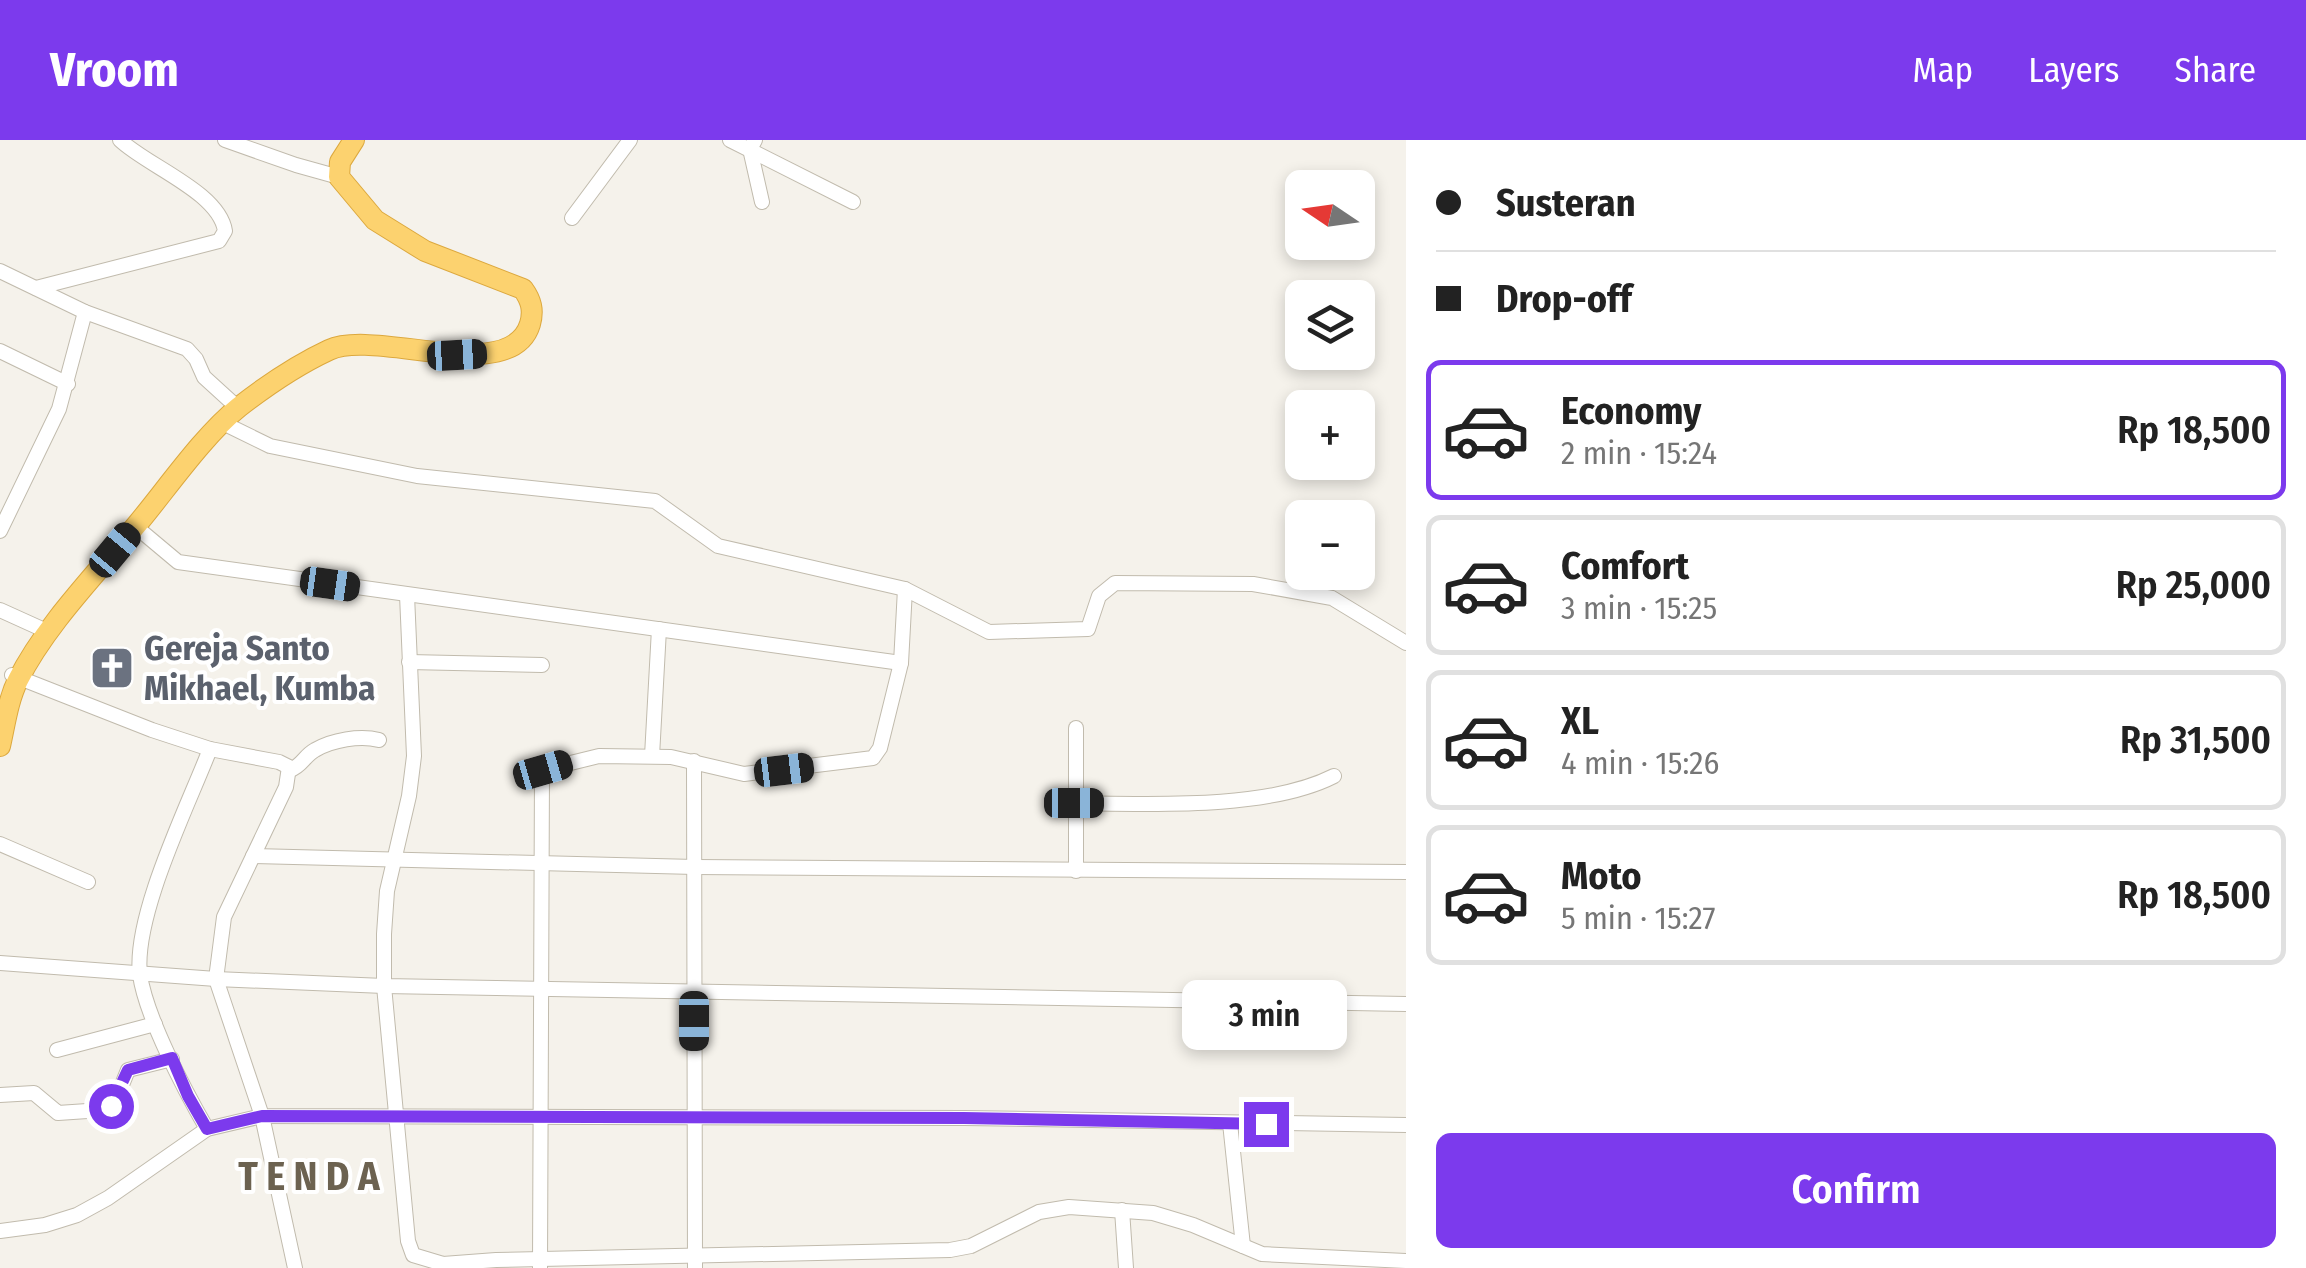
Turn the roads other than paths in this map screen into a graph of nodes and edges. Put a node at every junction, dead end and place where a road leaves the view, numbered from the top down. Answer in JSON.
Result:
{"nodes":[{"id":1,"x":120,"y":140,"type":"edge"},
{"id":2,"x":225,"y":140,"type":"edge"},
{"id":3,"x":354,"y":140,"type":"edge"},
{"id":4,"x":630,"y":140,"type":"edge"},
{"id":5,"x":730,"y":140,"type":"edge"},
{"id":6,"x":752,"y":145,"type":"edge"},
{"id":7,"x":339,"y":176,"type":"junction"},
{"id":8,"x":762,"y":202,"type":"dead end"},
{"id":9,"x":853,"y":202,"type":"dead end"},
{"id":10,"x":572,"y":218,"type":"dead end"},
{"id":11,"x":0,"y":272,"type":"edge"},
{"id":12,"x":36,"y":288,"type":"junction"},
{"id":13,"x":84,"y":312,"type":"junction"},
{"id":14,"x":0,"y":351,"type":"edge"},
{"id":15,"x":68,"y":384,"type":"junction"},
{"id":16,"x":230,"y":416,"type":"junction"},
{"id":17,"x":136,"y":526,"type":"junction"},
{"id":18,"x":0,"y":530,"type":"edge"},
{"id":19,"x":905,"y":589,"type":"junction"},
{"id":20,"x":407,"y":595,"type":"junction"},
{"id":21,"x":0,"y":610,"type":"edge"},
{"id":22,"x":48,"y":626,"type":"junction"},
{"id":23,"x":659,"y":629,"type":"junction"},
{"id":24,"x":1406,"y":643,"type":"edge"},
{"id":25,"x":409,"y":662,"type":"junction"},
{"id":26,"x":901,"y":662,"type":"junction"},
{"id":27,"x":542,"y":665,"type":"dead end"},
{"id":28,"x":14,"y":676,"type":"junction"},
{"id":29,"x":0,"y":699,"type":"edge"},
{"id":30,"x":1076,"y":728,"type":"dead end"},
{"id":31,"x":378,"y":740,"type":"dead end"},
{"id":32,"x":0,"y":746,"type":"edge"},
{"id":33,"x":210,"y":749,"type":"junction"},
{"id":34,"x":652,"y":756,"type":"junction"},
{"id":35,"x":694,"y":761,"type":"junction"},
{"id":36,"x":290,"y":770,"type":"junction"},
{"id":37,"x":1334,"y":776,"type":"dead end"},
{"id":38,"x":1074,"y":803,"type":"junction"},
{"id":39,"x":0,"y":844,"type":"edge"},
{"id":40,"x":253,"y":856,"type":"junction"},
{"id":41,"x":395,"y":861,"type":"junction"},
{"id":42,"x":540,"y":863,"type":"junction"},
{"id":43,"x":695,"y":867,"type":"junction"},
{"id":44,"x":1076,"y":871,"type":"junction"},
{"id":45,"x":1406,"y":872,"type":"edge"},
{"id":46,"x":88,"y":882,"type":"dead end"},
{"id":47,"x":0,"y":963,"type":"edge"},
{"id":48,"x":140,"y":974,"type":"junction"},
{"id":49,"x":216,"y":979,"type":"junction"},
{"id":50,"x":384,"y":986,"type":"junction"},
{"id":51,"x":540,"y":988,"type":"junction"},
{"id":52,"x":694,"y":989,"type":"junction"},
{"id":53,"x":1406,"y":1004,"type":"edge"},
{"id":54,"x":156,"y":1024,"type":"junction"},
{"id":55,"x":57,"y":1050,"type":"dead end"},
{"id":56,"x":172,"y":1058,"type":"junction"},
{"id":57,"x":0,"y":1095,"type":"edge"},
{"id":58,"x":262,"y":1116,"type":"junction"},
{"id":59,"x":396,"y":1117,"type":"junction"},
{"id":60,"x":695,"y":1117,"type":"junction"},
{"id":61,"x":541,"y":1118,"type":"junction"},
{"id":62,"x":1230,"y":1124,"type":"junction"},
{"id":63,"x":1406,"y":1125,"type":"edge"},
{"id":64,"x":207,"y":1129,"type":"junction"},
{"id":65,"x":1122,"y":1210,"type":"junction"},
{"id":66,"x":0,"y":1231,"type":"edge"},
{"id":67,"x":1243,"y":1246,"type":"junction"},
{"id":68,"x":1406,"y":1261,"type":"edge"},
{"id":69,"x":695,"y":1262,"type":"edge"},
{"id":70,"x":541,"y":1263,"type":"edge"},
{"id":71,"x":442,"y":1266,"type":"edge"},
{"id":72,"x":295,"y":1268,"type":"edge"},
{"id":73,"x":1126,"y":1268,"type":"edge"}],
"edges":[{"from":1,"to":12,"type":"street"},
{"from":2,"to":7,"type":"street"},
{"from":3,"to":7,"type":"highway"},
{"from":4,"to":10,"type":"street"},
{"from":5,"to":6,"type":"street"},
{"from":6,"to":8,"type":"street"},
{"from":6,"to":9,"type":"street"},
{"from":7,"to":16,"type":"highway"},
{"from":11,"to":12,"type":"street"},
{"from":12,"to":13,"type":"street"},
{"from":13,"to":15,"type":"street"},
{"from":13,"to":16,"type":"street"},
{"from":14,"to":15,"type":"street"},
{"from":15,"to":18,"type":"street"},
{"from":16,"to":17,"type":"highway"},
{"from":16,"to":19,"type":"street"},
{"from":17,"to":20,"type":"street"},
{"from":17,"to":22,"type":"highway"},
{"from":19,"to":24,"type":"street"},
{"from":19,"to":26,"type":"street"},
{"from":20,"to":23,"type":"street"},
{"from":20,"to":25,"type":"street"},
{"from":21,"to":22,"type":"street"},
{"from":22,"to":28,"type":"highway"},
{"from":23,"to":26,"type":"street"},
{"from":23,"to":34,"type":"street"},
{"from":25,"to":27,"type":"street"},
{"from":25,"to":41,"type":"street"},
{"from":26,"to":35,"type":"street"},
{"from":28,"to":29,"type":"highway"},
{"from":28,"to":32,"type":"highway"},
{"from":28,"to":33,"type":"street"},
{"from":30,"to":38,"type":"street"},
{"from":31,"to":36,"type":"street"},
{"from":33,"to":36,"type":"street"},
{"from":33,"to":48,"type":"street"},
{"from":34,"to":35,"type":"street"},
{"from":34,"to":42,"type":"street"},
{"from":35,"to":43,"type":"street"},
{"from":36,"to":40,"type":"street"},
{"from":37,"to":38,"type":"street"},
{"from":38,"to":44,"type":"street"},
{"from":39,"to":46,"type":"street"},
{"from":40,"to":41,"type":"street"},
{"from":40,"to":49,"type":"street"},
{"from":41,"to":42,"type":"street"},
{"from":41,"to":50,"type":"street"},
{"from":42,"to":43,"type":"street"},
{"from":42,"to":51,"type":"street"},
{"from":43,"to":44,"type":"street"},
{"from":43,"to":52,"type":"street"},
{"from":44,"to":45,"type":"street"},
{"from":47,"to":48,"type":"street"},
{"from":48,"to":49,"type":"street"},
{"from":48,"to":54,"type":"street"},
{"from":49,"to":50,"type":"street"},
{"from":49,"to":58,"type":"street"},
{"from":50,"to":51,"type":"street"},
{"from":50,"to":59,"type":"street"},
{"from":51,"to":52,"type":"street"},
{"from":51,"to":61,"type":"street"},
{"from":52,"to":53,"type":"street"},
{"from":52,"to":60,"type":"street"},
{"from":54,"to":55,"type":"street"},
{"from":54,"to":56,"type":"street"},
{"from":56,"to":57,"type":"street"},
{"from":56,"to":64,"type":"street"},
{"from":58,"to":59,"type":"street"},
{"from":58,"to":64,"type":"street"},
{"from":58,"to":72,"type":"street"},
{"from":59,"to":61,"type":"street"},
{"from":59,"to":71,"type":"street"},
{"from":60,"to":61,"type":"street"},
{"from":60,"to":62,"type":"street"},
{"from":60,"to":69,"type":"street"},
{"from":61,"to":70,"type":"street"},
{"from":62,"to":63,"type":"street"},
{"from":62,"to":67,"type":"street"},
{"from":64,"to":66,"type":"street"},
{"from":65,"to":67,"type":"street"},
{"from":65,"to":69,"type":"street"},
{"from":65,"to":73,"type":"street"},
{"from":67,"to":68,"type":"street"},
{"from":69,"to":70,"type":"street"},
{"from":70,"to":71,"type":"street"}]}
